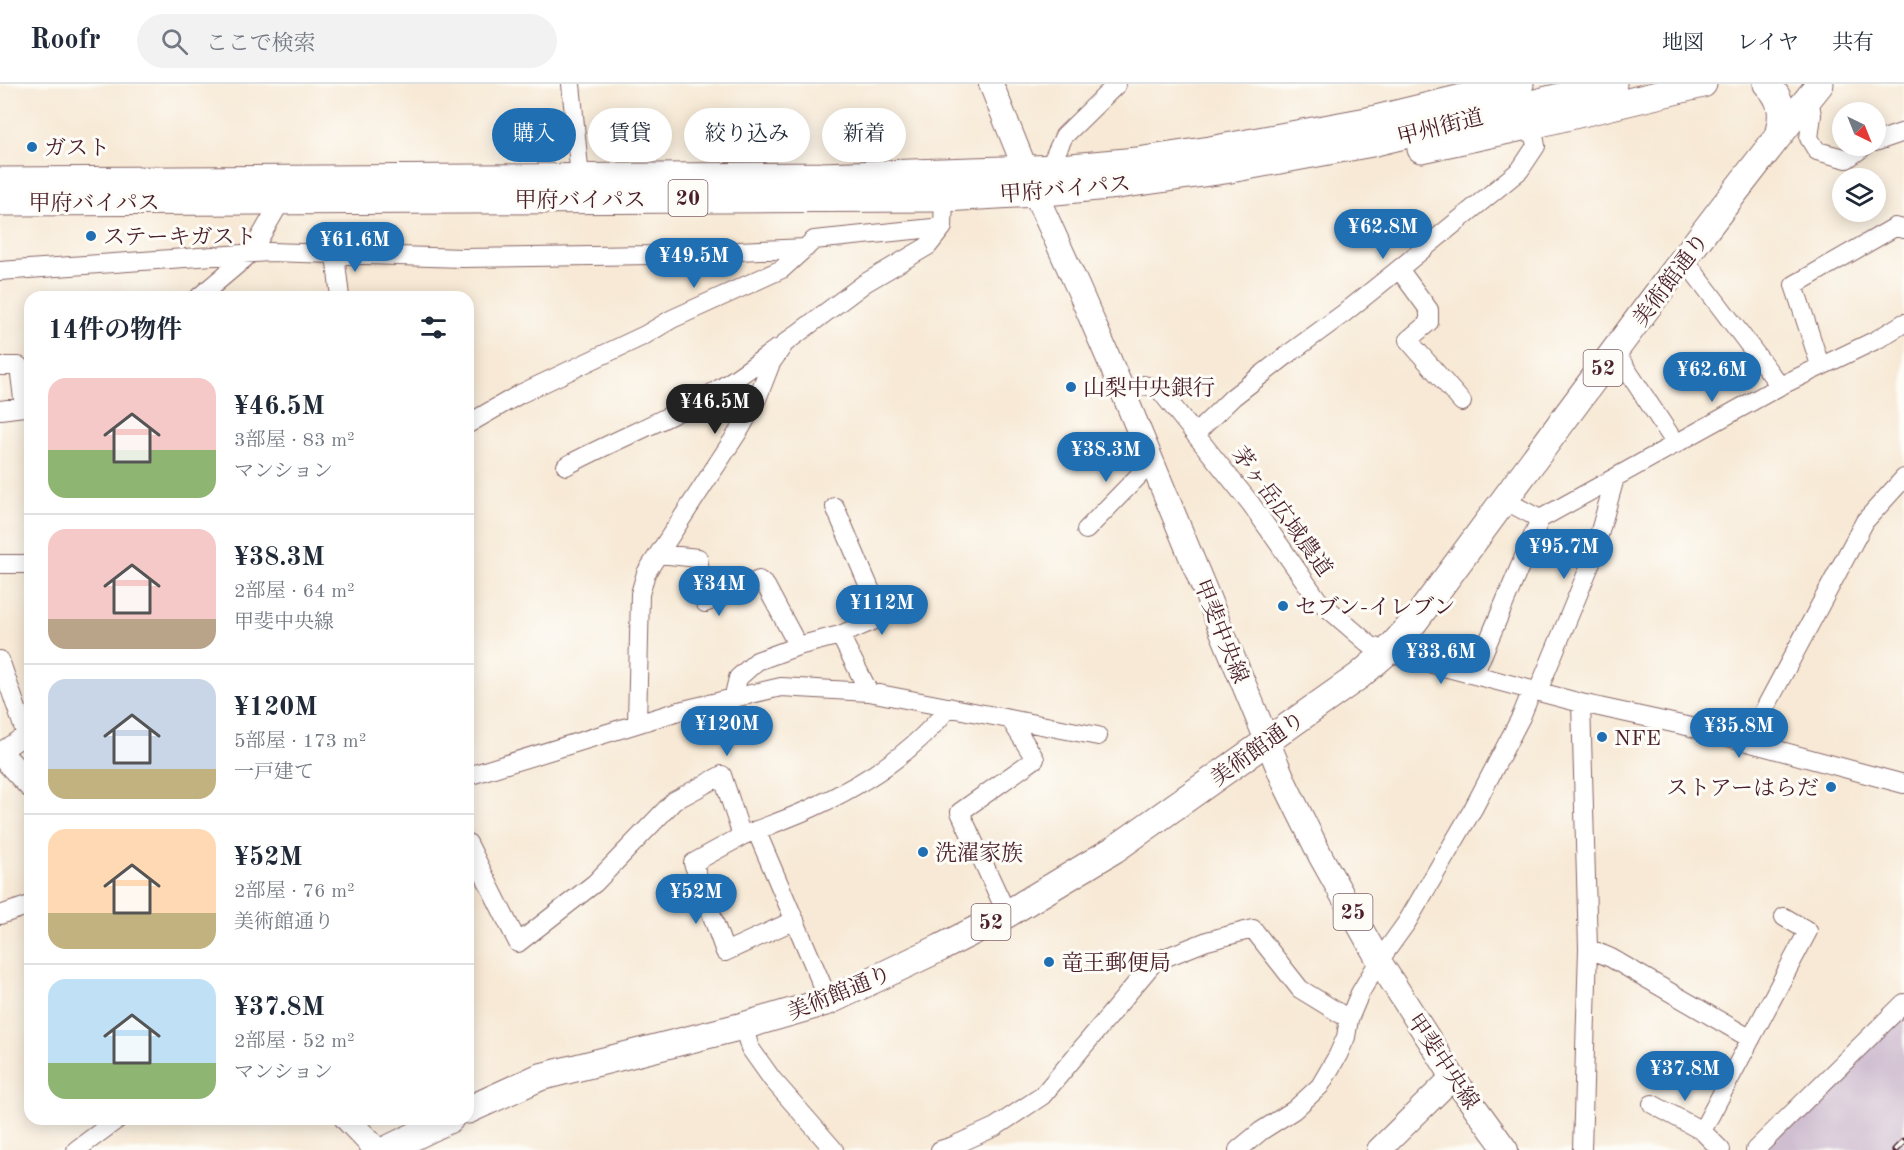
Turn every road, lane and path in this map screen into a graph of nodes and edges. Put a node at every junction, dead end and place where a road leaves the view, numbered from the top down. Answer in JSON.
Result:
{"nodes":[{"id":1,"x":571,"y":84,"type":"edge"},
{"id":2,"x":991,"y":84,"type":"edge"},
{"id":3,"x":1117,"y":84,"type":"edge"},
{"id":4,"x":1452,"y":84,"type":"edge"},
{"id":5,"x":1520,"y":84,"type":"edge"},
{"id":6,"x":1613,"y":84,"type":"edge"},
{"id":7,"x":1703,"y":84,"type":"edge"},
{"id":8,"x":1767,"y":84,"type":"edge"},
{"id":9,"x":1814,"y":91,"type":"edge"},
{"id":10,"x":1532,"y":125,"type":"junction"},
{"id":11,"x":1370,"y":132,"type":"junction"},
{"id":12,"x":1904,"y":132,"type":"edge"},
{"id":13,"x":1778,"y":135,"type":"junction"},
{"id":14,"x":1886,"y":138,"type":"edge"},
{"id":15,"x":1832,"y":155,"type":"edge"},
{"id":16,"x":1836,"y":156,"type":"edge"},
{"id":17,"x":1851,"y":156,"type":"edge"},
{"id":18,"x":1217,"y":160,"type":"junction"},
{"id":19,"x":1037,"y":177,"type":"junction"},
{"id":20,"x":580,"y":178,"type":"junction"},
{"id":21,"x":0,"y":181,"type":"edge"},
{"id":22,"x":944,"y":198,"type":"junction"},
{"id":23,"x":281,"y":201,"type":"junction"},
{"id":24,"x":0,"y":202,"type":"edge"},
{"id":25,"x":943,"y":227,"type":"junction"},
{"id":26,"x":1904,"y":229,"type":"edge"},
{"id":27,"x":806,"y":248,"type":"junction"},
{"id":28,"x":251,"y":253,"type":"junction"},
{"id":29,"x":335,"y":254,"type":"junction"},
{"id":30,"x":1684,"y":259,"type":"junction"},
{"id":31,"x":1398,"y":269,"type":"junction"},
{"id":32,"x":0,"y":271,"type":"edge"},
{"id":33,"x":206,"y":291,"type":"edge"},
{"id":34,"x":339,"y":291,"type":"edge"},
{"id":35,"x":1904,"y":323,"type":"edge"},
{"id":36,"x":785,"y":343,"type":"junction"},
{"id":37,"x":1615,"y":352,"type":"junction"},
{"id":38,"x":1820,"y":365,"type":"junction"},
{"id":39,"x":0,"y":366,"type":"edge"},
{"id":40,"x":1780,"y":386,"type":"junction"},
{"id":41,"x":1123,"y":392,"type":"junction"},
{"id":42,"x":1462,"y":402,"type":"dead end"},
{"id":43,"x":0,"y":410,"type":"edge"},
{"id":44,"x":474,"y":421,"type":"edge"},
{"id":45,"x":1194,"y":434,"type":"junction"},
{"id":46,"x":1676,"y":444,"type":"junction"},
{"id":47,"x":1152,"y":462,"type":"junction"},
{"id":48,"x":566,"y":466,"type":"dead end"},
{"id":49,"x":1615,"y":478,"type":"junction"},
{"id":50,"x":1904,"y":478,"type":"edge"},
{"id":51,"x":1504,"y":501,"type":"junction"},
{"id":52,"x":835,"y":507,"type":"dead end"},
{"id":53,"x":1540,"y":519,"type":"junction"},
{"id":54,"x":1086,"y":530,"type":"dead end"},
{"id":55,"x":659,"y":554,"type":"junction"},
{"id":56,"x":0,"y":564,"type":"edge"},
{"id":57,"x":24,"y":564,"type":"edge"},
{"id":58,"x":840,"y":634,"type":"junction"},
{"id":59,"x":798,"y":646,"type":"junction"},
{"id":60,"x":1387,"y":652,"type":"junction"},
{"id":61,"x":0,"y":660,"type":"edge"},
{"id":62,"x":1474,"y":675,"type":"junction"},
{"id":63,"x":1535,"y":690,"type":"junction"},
{"id":64,"x":869,"y":692,"type":"junction"},
{"id":65,"x":733,"y":699,"type":"junction"},
{"id":66,"x":1581,"y":703,"type":"junction"},
{"id":67,"x":949,"y":707,"type":"junction"},
{"id":68,"x":1010,"y":719,"type":"junction"},
{"id":69,"x":24,"y":723,"type":"edge"},
{"id":70,"x":637,"y":724,"type":"junction"},
{"id":71,"x":24,"y":736,"type":"edge"},
{"id":72,"x":1098,"y":736,"type":"dead end"},
{"id":73,"x":1267,"y":740,"type":"junction"},
{"id":74,"x":1747,"y":742,"type":"junction"},
{"id":75,"x":0,"y":753,"type":"edge"},
{"id":76,"x":474,"y":774,"type":"edge"},
{"id":77,"x":24,"y":779,"type":"edge"},
{"id":78,"x":1904,"y":784,"type":"edge"},
{"id":79,"x":749,"y":833,"type":"junction"},
{"id":80,"x":474,"y":855,"type":"edge"},
{"id":81,"x":24,"y":907,"type":"edge"},
{"id":82,"x":1007,"y":914,"type":"junction"},
{"id":83,"x":0,"y":915,"type":"edge"},
{"id":84,"x":1784,"y":917,"type":"dead end"},
{"id":85,"x":795,"y":920,"type":"junction"},
{"id":86,"x":1588,"y":948,"type":"junction"},
{"id":87,"x":1378,"y":961,"type":"junction"},
{"id":88,"x":829,"y":1001,"type":"junction"},
{"id":89,"x":1904,"y":1003,"type":"edge"},
{"id":90,"x":1349,"y":1019,"type":"junction"},
{"id":91,"x":743,"y":1026,"type":"junction"},
{"id":92,"x":1751,"y":1039,"type":"junction"},
{"id":93,"x":1453,"y":1077,"type":"junction"},
{"id":94,"x":1652,"y":1104,"type":"dead end"},
{"id":95,"x":474,"y":1107,"type":"edge"},
{"id":96,"x":110,"y":1125,"type":"edge"},
{"id":97,"x":353,"y":1125,"type":"edge"},
{"id":98,"x":438,"y":1125,"type":"edge"},
{"id":99,"x":1702,"y":1131,"type":"junction"},
{"id":100,"x":76,"y":1150,"type":"edge"},
{"id":101,"x":377,"y":1150,"type":"edge"},
{"id":102,"x":386,"y":1150,"type":"edge"},
{"id":103,"x":834,"y":1150,"type":"edge"},
{"id":104,"x":940,"y":1150,"type":"edge"},
{"id":105,"x":1238,"y":1150,"type":"edge"},
{"id":106,"x":1379,"y":1150,"type":"edge"},
{"id":107,"x":1506,"y":1150,"type":"edge"},
{"id":108,"x":1582,"y":1150,"type":"edge"},
{"id":109,"x":1721,"y":1150,"type":"edge"},
{"id":110,"x":1755,"y":1150,"type":"edge"}],
"edges":[{"from":1,"to":20,"type":"street"},
{"from":2,"to":19,"type":"main road","name":"甲斐中央線","number":"25"},
{"from":3,"to":19,"type":"street"},
{"from":4,"to":18,"type":"highway"},
{"from":5,"to":11,"type":"highway","name":"甲州街道","number":"20"},
{"from":6,"to":11,"type":"highway","name":"甲州街道","number":"20"},
{"from":7,"to":10,"type":"highway"},
{"from":8,"to":13,"type":"highway"},
{"from":9,"to":13,"type":"highway","name":"美術館通り","number":"52"},
{"from":9,"to":15,"type":"street"},
{"from":10,"to":18,"type":"highway"},
{"from":10,"to":31,"type":"street"},
{"from":11,"to":18,"type":"highway","name":"甲府バイパス","number":"20"},
{"from":12,"to":14,"type":"street"},
{"from":13,"to":30,"type":"highway","name":"美術館通り","number":"52"},
{"from":16,"to":17,"type":"street"},
{"from":18,"to":19,"type":"highway","name":"甲府バイパス","number":"20"},
{"from":19,"to":20,"type":"highway","name":"甲府バイパス","number":"20"},
{"from":19,"to":22,"type":"highway","name":"甲府バイパス","number":"20"},
{"from":19,"to":41,"type":"main road","name":"甲斐中央線","number":"25"},
{"from":20,"to":21,"type":"highway","name":"甲府バイパス","number":"20"},
{"from":22,"to":23,"type":"highway","name":"甲府バイパス","number":"20"},
{"from":22,"to":25,"type":"street"},
{"from":23,"to":24,"type":"highway","name":"甲府バイパス","number":"20"},
{"from":23,"to":28,"type":"street"},
{"from":25,"to":27,"type":"street"},
{"from":25,"to":36,"type":"street"},
{"from":26,"to":38,"type":"street"},
{"from":27,"to":29,"type":"street"},
{"from":27,"to":44,"type":"street"},
{"from":28,"to":29,"type":"street"},
{"from":28,"to":32,"type":"street"},
{"from":28,"to":33,"type":"street"},
{"from":29,"to":34,"type":"street"},
{"from":30,"to":37,"type":"highway","name":"美術館通り","number":"52"},
{"from":30,"to":40,"type":"street"},
{"from":31,"to":42,"type":"street"},
{"from":31,"to":45,"type":"street"},
{"from":35,"to":38,"type":"street"},
{"from":36,"to":48,"type":"street"},
{"from":36,"to":55,"type":"street"},
{"from":37,"to":46,"type":"street"},
{"from":37,"to":51,"type":"highway","name":"美術館通り","number":"52"},
{"from":38,"to":40,"type":"street"},
{"from":39,"to":43,"type":"street"},
{"from":40,"to":46,"type":"street"},
{"from":41,"to":45,"type":"street","name":"茅ヶ岳広域農道"},
{"from":41,"to":47,"type":"main road","name":"甲斐中央線","number":"25"},
{"from":45,"to":60,"type":"street","name":"茅ヶ岳広域農道"},
{"from":46,"to":49,"type":"street"},
{"from":47,"to":54,"type":"street"},
{"from":47,"to":73,"type":"main road","name":"甲斐中央線","number":"25"},
{"from":49,"to":53,"type":"street"},
{"from":49,"to":63,"type":"street"},
{"from":50,"to":74,"type":"street"},
{"from":51,"to":53,"type":"street"},
{"from":51,"to":60,"type":"highway","name":"美術館通り","number":"52"},
{"from":52,"to":58,"type":"street"},
{"from":53,"to":62,"type":"street"},
{"from":55,"to":59,"type":"street"},
{"from":55,"to":70,"type":"street"},
{"from":56,"to":57,"type":"street"},
{"from":58,"to":59,"type":"street"},
{"from":58,"to":64,"type":"street"},
{"from":59,"to":65,"type":"street"},
{"from":60,"to":62,"type":"street","name":"茅ヶ岳広域農道"},
{"from":60,"to":73,"type":"highway","name":"美術館通り","number":"52"},
{"from":61,"to":69,"type":"street"},
{"from":62,"to":63,"type":"street","name":"茅ヶ岳広域農道"},
{"from":63,"to":66,"type":"street","name":"茅ヶ岳広域農道"},
{"from":63,"to":87,"type":"street"},
{"from":64,"to":65,"type":"street"},
{"from":64,"to":67,"type":"street"},
{"from":65,"to":70,"type":"street"},
{"from":66,"to":74,"type":"street","name":"茅ヶ岳広域農道"},
{"from":66,"to":86,"type":"street"},
{"from":67,"to":68,"type":"street"},
{"from":67,"to":79,"type":"street"},
{"from":68,"to":72,"type":"street"},
{"from":68,"to":82,"type":"street"},
{"from":70,"to":76,"type":"street"},
{"from":71,"to":75,"type":"street"},
{"from":73,"to":82,"type":"highway","name":"美術館通り","number":"52"},
{"from":73,"to":87,"type":"main road","name":"甲斐中央線","number":"25"},
{"from":74,"to":78,"type":"street","name":"茅ヶ岳広域農道"},
{"from":75,"to":77,"type":"main road"},
{"from":79,"to":80,"type":"street"},
{"from":79,"to":85,"type":"street"},
{"from":79,"to":85,"type":"street"},
{"from":81,"to":83,"type":"street"},
{"from":82,"to":88,"type":"highway","name":"美術館通り","number":"52"},
{"from":84,"to":92,"type":"street"},
{"from":85,"to":88,"type":"street"},
{"from":86,"to":92,"type":"street"},
{"from":86,"to":108,"type":"street"},
{"from":87,"to":90,"type":"street"},
{"from":87,"to":93,"type":"main road","name":"甲斐中央線","number":"25"},
{"from":88,"to":91,"type":"highway","name":"美術館通り","number":"52"},
{"from":89,"to":110,"type":"street"},
{"from":90,"to":104,"type":"street"},
{"from":90,"to":105,"type":"street"},
{"from":91,"to":95,"type":"highway","name":"美術館通り","number":"52"},
{"from":91,"to":103,"type":"street"},
{"from":92,"to":99,"type":"street"},
{"from":93,"to":106,"type":"main road"},
{"from":93,"to":107,"type":"main road","name":"甲斐中央線","number":"25"},
{"from":94,"to":99,"type":"street"},
{"from":96,"to":100,"type":"street"},
{"from":97,"to":101,"type":"main road"},
{"from":98,"to":102,"type":"highway"},
{"from":99,"to":109,"type":"street"}]}
